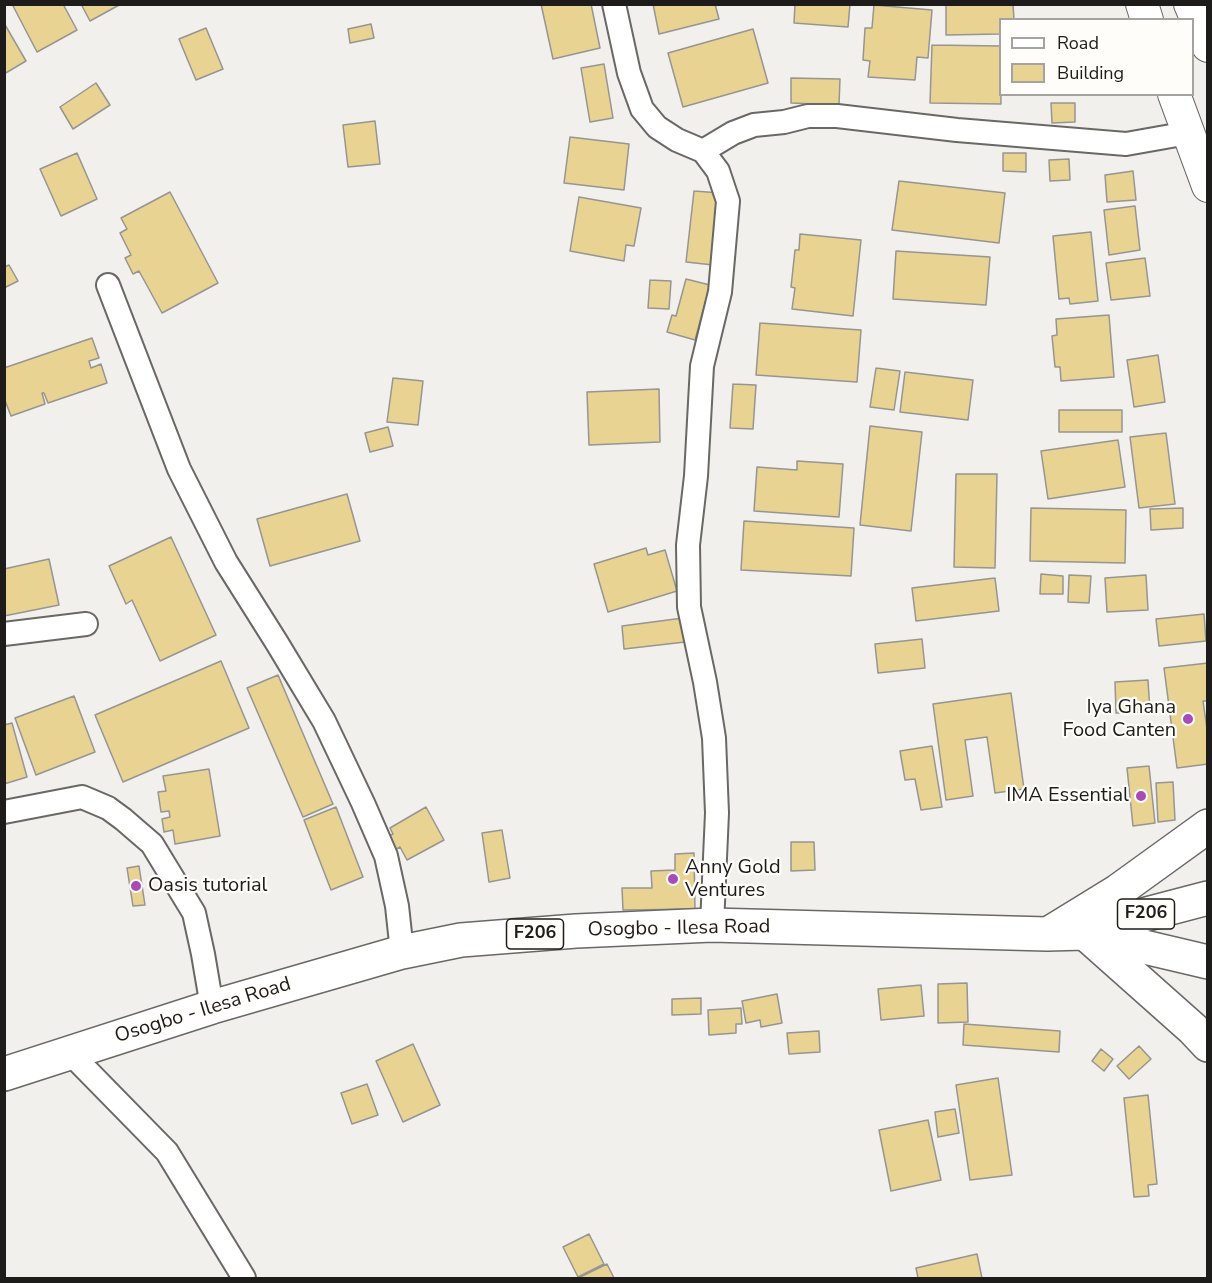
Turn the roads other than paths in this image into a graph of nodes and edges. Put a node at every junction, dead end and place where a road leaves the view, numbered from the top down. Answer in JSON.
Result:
{"nodes":[{"id":1,"x":614,"y":4,"type":"edge"},
{"id":2,"x":1190,"y":4,"type":"edge"},
{"id":3,"x":1208,"y":46,"type":"edge"},
{"id":4,"x":1175,"y":96,"type":"edge"},
{"id":5,"x":1188,"y":133,"type":"junction"},
{"id":6,"x":703,"y":152,"type":"junction"},
{"id":7,"x":1208,"y":186,"type":"edge"},
{"id":8,"x":108,"y":285,"type":"dead end"},
{"id":9,"x":86,"y":624,"type":"dead end"},
{"id":10,"x":4,"y":634,"type":"edge"},
{"id":11,"x":4,"y":812,"type":"edge"},
{"id":12,"x":1208,"y":826,"type":"edge"},
{"id":13,"x":1208,"y":898,"type":"edge"},
{"id":14,"x":712,"y":926,"type":"junction"},
{"id":15,"x":1085,"y":933,"type":"junction"},
{"id":16,"x":1047,"y":934,"type":"junction"},
{"id":17,"x":402,"y":952,"type":"junction"},
{"id":18,"x":1208,"y":962,"type":"edge"},
{"id":19,"x":212,"y":1007,"type":"junction"},
{"id":20,"x":1208,"y":1045,"type":"edge"},
{"id":21,"x":70,"y":1053,"type":"junction"},
{"id":22,"x":4,"y":1074,"type":"edge"},
{"id":23,"x":244,"y":1278,"type":"edge"}],
"edges":[{"from":1,"to":6,"type":"street"},
{"from":2,"to":3,"type":"main road"},
{"from":4,"to":5,"type":"main road"},
{"from":5,"to":6,"type":"street"},
{"from":5,"to":7,"type":"main road"},
{"from":6,"to":14,"type":"street"},
{"from":8,"to":17,"type":"street"},
{"from":9,"to":10,"type":"street"},
{"from":11,"to":19,"type":"street"},
{"from":12,"to":16,"type":"main road"},
{"from":13,"to":15,"type":"main road","name":"Osogbo - Ilesa Road","number":"F206"},
{"from":14,"to":16,"type":"main road","name":"Osogbo - Ilesa Road","number":"F206"},
{"from":14,"to":17,"type":"main road","name":"Osogbo - Ilesa Road","number":"F206"},
{"from":15,"to":16,"type":"main road","name":"Osogbo - Ilesa Road","number":"F206"},
{"from":15,"to":18,"type":"main road","name":"Osogbo - Ilesa Road","number":"F206"},
{"from":15,"to":20,"type":"main road"},
{"from":17,"to":19,"type":"main road","name":"Osogbo - Ilesa Road","number":"F206"},
{"from":19,"to":21,"type":"main road","name":"Osogbo - Ilesa Road","number":"F206"},
{"from":21,"to":22,"type":"main road","name":"Osogbo - Ilesa Road","number":"F206"},
{"from":21,"to":23,"type":"street"}]}
